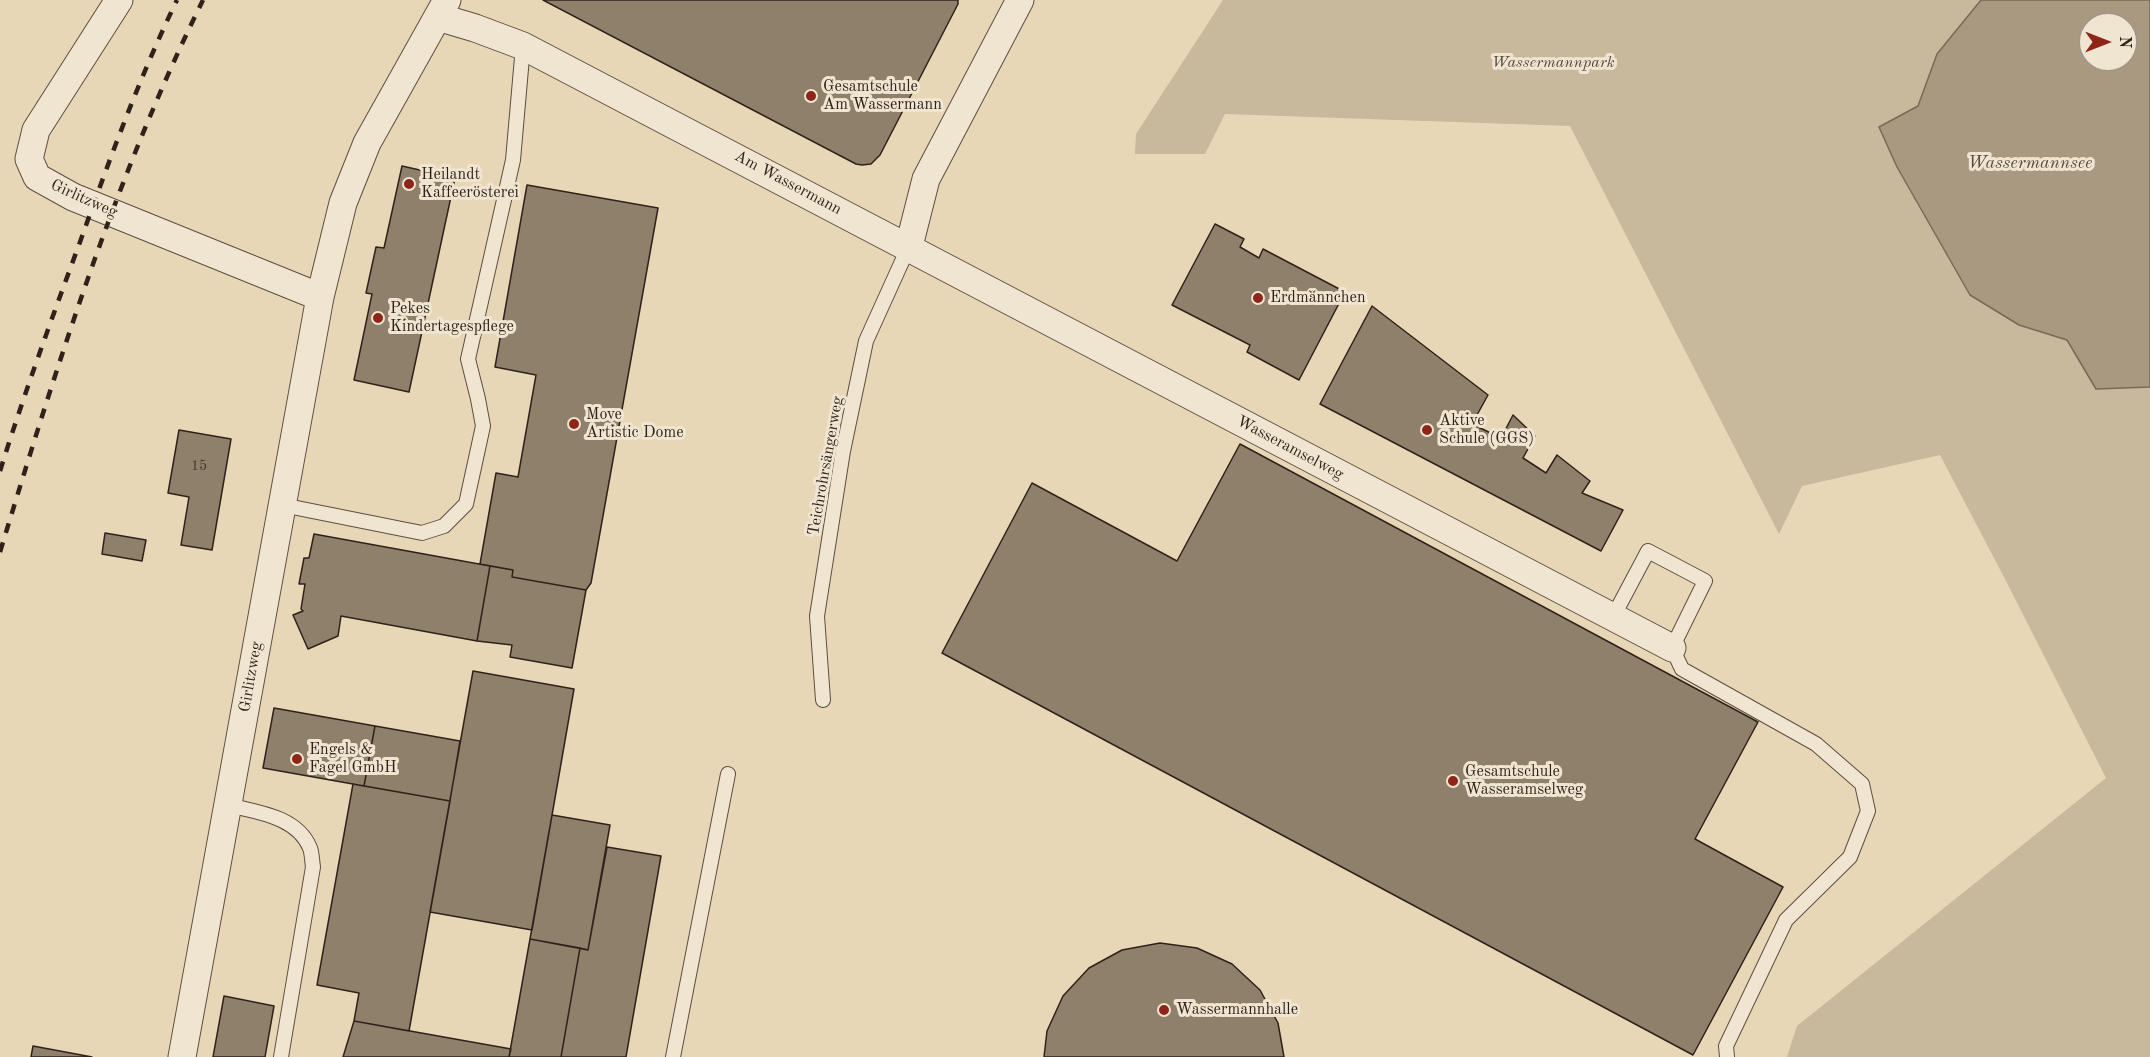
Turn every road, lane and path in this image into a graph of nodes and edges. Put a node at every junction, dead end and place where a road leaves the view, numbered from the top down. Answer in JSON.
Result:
{"nodes":[{"id":1,"x":119,"y":0,"type":"edge"},
{"id":2,"x":1020,"y":0,"type":"edge"},
{"id":3,"x":443,"y":9,"type":"edge"},
{"id":4,"x":523,"y":45,"type":"junction"},
{"id":5,"x":909,"y":246,"type":"junction"},
{"id":6,"x":320,"y":297,"type":"junction"},
{"id":7,"x":282,"y":505,"type":"junction"},
{"id":8,"x":1613,"y":617,"type":"junction"},
{"id":9,"x":1672,"y":648,"type":"junction"},
{"id":10,"x":823,"y":700,"type":"dead end"},
{"id":11,"x":728,"y":774,"type":"dead end"},
{"id":12,"x":228,"y":805,"type":"junction"},
{"id":13,"x":183,"y":1057,"type":"edge"},
{"id":14,"x":281,"y":1057,"type":"edge"},
{"id":15,"x":673,"y":1057,"type":"edge"},
{"id":16,"x":1727,"y":1057,"type":"edge"}],
"edges":[{"from":1,"to":6,"type":"street","name":"Girlitzweg"},
{"from":2,"to":5,"type":"street"},
{"from":3,"to":4,"type":"street","name":"Am Wassermann"},
{"from":3,"to":6,"type":"street","name":"Girlitzweg"},
{"from":4,"to":5,"type":"street","name":"Am Wassermann"},
{"from":4,"to":7,"type":"lane"},
{"from":5,"to":8,"type":"street","name":"Wasseramselweg"},
{"from":5,"to":10,"type":"lane","name":"Teichrohrsängerweg"},
{"from":6,"to":7,"type":"street","name":"Girlitzweg"},
{"from":7,"to":12,"type":"street","name":"Girlitzweg"},
{"from":8,"to":9,"type":"street","name":"Wasseramselweg"},
{"from":8,"to":9,"type":"lane"},
{"from":9,"to":16,"type":"lane"},
{"from":11,"to":15,"type":"lane"},
{"from":12,"to":13,"type":"street","name":"Girlitzweg"},
{"from":12,"to":14,"type":"lane"}]}
